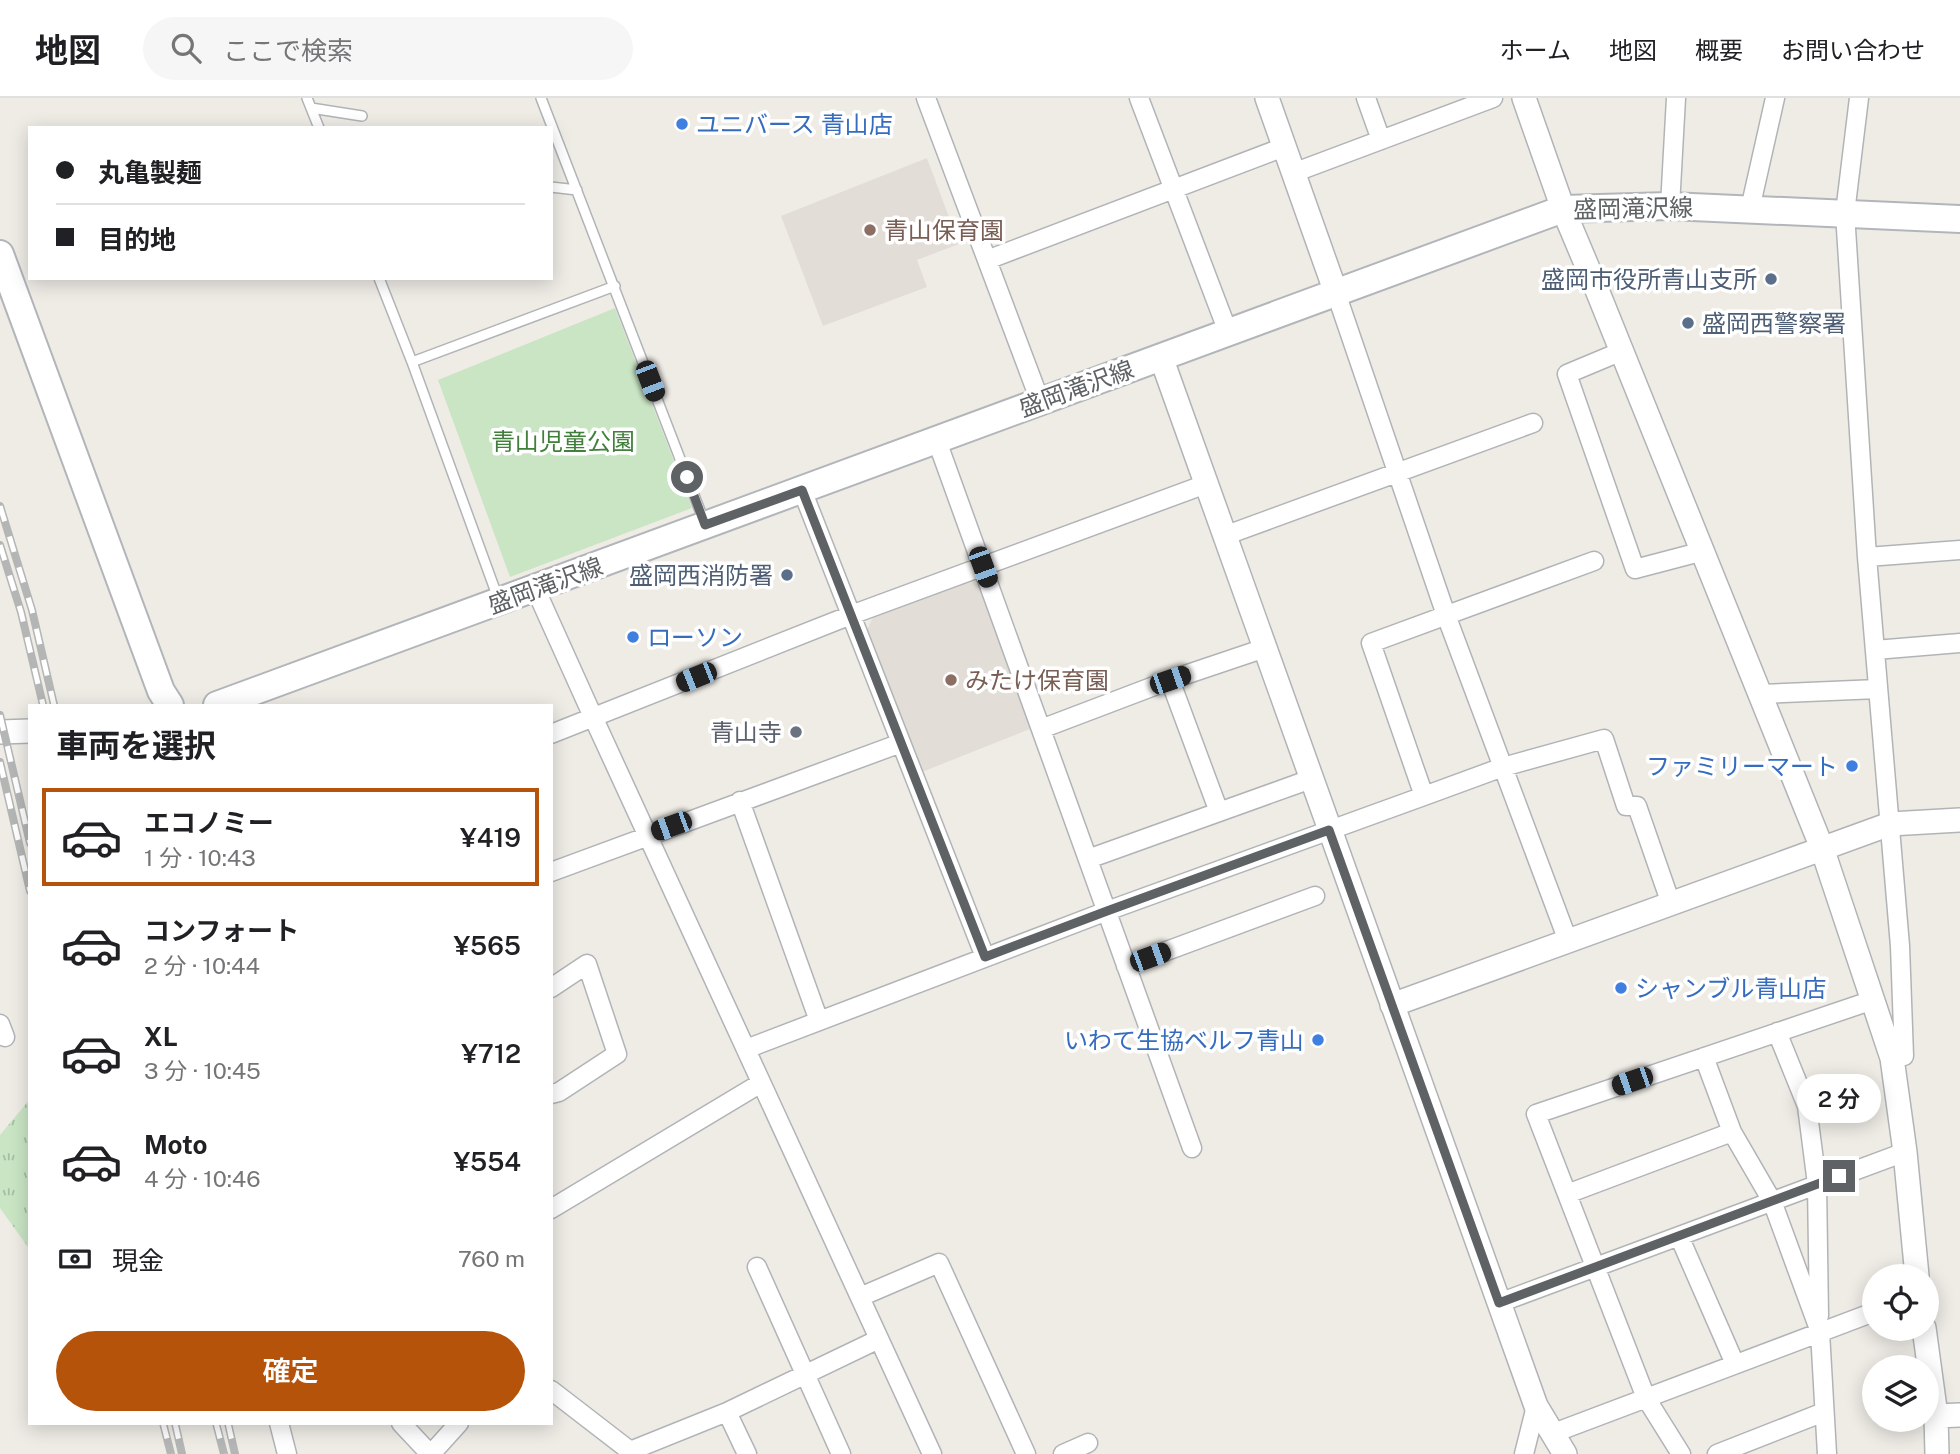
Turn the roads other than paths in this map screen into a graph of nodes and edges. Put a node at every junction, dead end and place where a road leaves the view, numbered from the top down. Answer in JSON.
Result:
{"nodes":[{"id":1,"x":541,"y":98,"type":"edge"},
{"id":2,"x":946,"y":98,"type":"edge"},
{"id":3,"x":1139,"y":98,"type":"edge"},
{"id":4,"x":1266,"y":98,"type":"edge"},
{"id":5,"x":1366,"y":98,"type":"edge"},
{"id":6,"x":1493,"y":98,"type":"edge"},
{"id":7,"x":1524,"y":98,"type":"edge"},
{"id":8,"x":1676,"y":98,"type":"edge"},
{"id":9,"x":1775,"y":98,"type":"edge"},
{"id":10,"x":1859,"y":98,"type":"edge"},
{"id":11,"x":927,"y":101,"type":"edge"},
{"id":12,"x":309,"y":103,"type":"edge"},
{"id":13,"x":362,"y":116,"type":"dead end"},
{"id":14,"x":318,"y":126,"type":"edge"},
{"id":15,"x":552,"y":126,"type":"edge"},
{"id":16,"x":553,"y":128,"type":"edge"},
{"id":17,"x":1381,"y":140,"type":"junction"},
{"id":18,"x":1284,"y":147,"type":"junction"},
{"id":19,"x":1293,"y":173,"type":"junction"},
{"id":20,"x":553,"y":187,"type":"edge"},
{"id":21,"x":1174,"y":189,"type":"junction"},
{"id":22,"x":578,"y":190,"type":"junction"},
{"id":23,"x":1670,"y":206,"type":"junction"},
{"id":24,"x":1563,"y":209,"type":"junction"},
{"id":25,"x":1750,"y":209,"type":"junction"},
{"id":26,"x":1845,"y":213,"type":"junction"},
{"id":27,"x":1960,"y":219,"type":"edge"},
{"id":28,"x":0,"y":254,"type":"edge"},
{"id":29,"x":987,"y":260,"type":"junction"},
{"id":30,"x":380,"y":280,"type":"edge"},
{"id":31,"x":615,"y":286,"type":"junction"},
{"id":32,"x":1336,"y":293,"type":"junction"},
{"id":33,"x":1228,"y":332,"type":"junction"},
{"id":34,"x":1622,"y":351,"type":"junction"},
{"id":35,"x":1161,"y":357,"type":"junction"},
{"id":36,"x":412,"y":362,"type":"junction"},
{"id":37,"x":1040,"y":401,"type":"junction"},
{"id":38,"x":1533,"y":423,"type":"dead end"},
{"id":39,"x":937,"y":441,"type":"junction"},
{"id":40,"x":1398,"y":473,"type":"junction"},
{"id":41,"x":1206,"y":484,"type":"junction"},
{"id":42,"x":802,"y":490,"type":"junction"},
{"id":43,"x":705,"y":525,"type":"junction"},
{"id":44,"x":1224,"y":536,"type":"junction"},
{"id":45,"x":1960,"y":550,"type":"edge"},
{"id":46,"x":1696,"y":553,"type":"dead end"},
{"id":47,"x":1867,"y":557,"type":"junction"},
{"id":48,"x":1594,"y":561,"type":"dead end"},
{"id":49,"x":983,"y":567,"type":"junction"},
{"id":50,"x":536,"y":588,"type":"junction"},
{"id":51,"x":499,"y":601,"type":"junction"},
{"id":52,"x":851,"y":615,"type":"junction"},
{"id":53,"x":1446,"y":615,"type":"junction"},
{"id":54,"x":1960,"y":643,"type":"edge"},
{"id":55,"x":1265,"y":648,"type":"junction"},
{"id":56,"x":1875,"y":650,"type":"junction"},
{"id":57,"x":1170,"y":680,"type":"junction"},
{"id":58,"x":1878,"y":689,"type":"junction"},
{"id":59,"x":1760,"y":694,"type":"junction"},
{"id":60,"x":169,"y":704,"type":"edge"},
{"id":61,"x":220,"y":704,"type":"edge"},
{"id":62,"x":594,"y":719,"type":"junction"},
{"id":63,"x":1041,"y":729,"type":"junction"},
{"id":64,"x":0,"y":732,"type":"edge"},
{"id":65,"x":28,"y":732,"type":"edge"},
{"id":66,"x":553,"y":733,"type":"edge"},
{"id":67,"x":901,"y":743,"type":"junction"},
{"id":68,"x":1503,"y":767,"type":"junction"},
{"id":69,"x":1311,"y":779,"type":"junction"},
{"id":70,"x":1424,"y":796,"type":"junction"},
{"id":71,"x":740,"y":801,"type":"junction"},
{"id":72,"x":1219,"y":812,"type":"junction"},
{"id":73,"x":1960,"y":820,"type":"edge"},
{"id":74,"x":1890,"y":824,"type":"junction"},
{"id":75,"x":1329,"y":830,"type":"junction"},
{"id":76,"x":648,"y":835,"type":"junction"},
{"id":77,"x":1822,"y":848,"type":"junction"},
{"id":78,"x":1088,"y":859,"type":"junction"},
{"id":79,"x":553,"y":871,"type":"edge"},
{"id":80,"x":1315,"y":896,"type":"dead end"},
{"id":81,"x":1671,"y":904,"type":"junction"},
{"id":82,"x":1107,"y":911,"type":"junction"},
{"id":83,"x":1568,"y":941,"type":"junction"},
{"id":84,"x":985,"y":957,"type":"junction"},
{"id":85,"x":1126,"y":966,"type":"junction"},
{"id":86,"x":553,"y":987,"type":"edge"},
{"id":87,"x":1873,"y":1000,"type":"junction"},
{"id":88,"x":1392,"y":1005,"type":"junction"},
{"id":89,"x":819,"y":1021,"type":"junction"},
{"id":90,"x":1777,"y":1032,"type":"junction"},
{"id":91,"x":746,"y":1049,"type":"junction"},
{"id":92,"x":1704,"y":1057,"type":"junction"},
{"id":93,"x":1892,"y":1058,"type":"junction"},
{"id":94,"x":761,"y":1083,"type":"junction"},
{"id":95,"x":553,"y":1094,"type":"edge"},
{"id":96,"x":1732,"y":1132,"type":"junction"},
{"id":97,"x":1192,"y":1148,"type":"dead end"},
{"id":98,"x":1905,"y":1152,"type":"junction"},
{"id":99,"x":1817,"y":1184,"type":"junction"},
{"id":100,"x":1567,"y":1194,"type":"junction"},
{"id":101,"x":1772,"y":1201,"type":"junction"},
{"id":102,"x":553,"y":1208,"type":"edge"},
{"id":103,"x":1679,"y":1236,"type":"junction"},
{"id":104,"x":1916,"y":1264,"type":"edge"},
{"id":105,"x":757,"y":1267,"type":"dead end"},
{"id":106,"x":1595,"y":1267,"type":"junction"},
{"id":107,"x":860,"y":1297,"type":"junction"},
{"id":108,"x":1499,"y":1303,"type":"junction"},
{"id":109,"x":1862,"y":1316,"type":"edge"},
{"id":110,"x":1820,"y":1332,"type":"junction"},
{"id":111,"x":879,"y":1339,"type":"junction"},
{"id":112,"x":1735,"y":1364,"type":"junction"},
{"id":113,"x":806,"y":1375,"type":"junction"},
{"id":114,"x":553,"y":1392,"type":"edge"},
{"id":115,"x":1646,"y":1398,"type":"junction"},
{"id":116,"x":1535,"y":1406,"type":"junction"},
{"id":117,"x":727,"y":1412,"type":"junction"},
{"id":118,"x":1824,"y":1412,"type":"junction"},
{"id":119,"x":1960,"y":1415,"type":"edge"},
{"id":120,"x":1939,"y":1416,"type":"edge"},
{"id":121,"x":280,"y":1425,"type":"edge"},
{"id":122,"x":403,"y":1425,"type":"edge"},
{"id":123,"x":457,"y":1425,"type":"edge"},
{"id":124,"x":1936,"y":1432,"type":"edge"},
{"id":125,"x":1551,"y":1434,"type":"junction"},
{"id":126,"x":1088,"y":1443,"type":"dead end"},
{"id":127,"x":632,"y":1453,"type":"edge"},
{"id":128,"x":287,"y":1454,"type":"edge"},
{"id":129,"x":431,"y":1454,"type":"edge"},
{"id":130,"x":747,"y":1454,"type":"edge"},
{"id":131,"x":841,"y":1454,"type":"edge"},
{"id":132,"x":932,"y":1454,"type":"edge"},
{"id":133,"x":1026,"y":1454,"type":"edge"},
{"id":134,"x":1063,"y":1454,"type":"edge"},
{"id":135,"x":1524,"y":1454,"type":"edge"},
{"id":136,"x":1565,"y":1454,"type":"edge"},
{"id":137,"x":1681,"y":1454,"type":"edge"},
{"id":138,"x":1717,"y":1454,"type":"edge"},
{"id":139,"x":1827,"y":1454,"type":"edge"},
{"id":140,"x":1937,"y":1454,"type":"edge"}],
"edges":[{"from":1,"to":15,"type":"lane"},
{"from":2,"to":11,"type":"street"},
{"from":3,"to":21,"type":"street"},
{"from":4,"to":18,"type":"street"},
{"from":5,"to":17,"type":"street"},
{"from":6,"to":17,"type":"street"},
{"from":7,"to":24,"type":"street"},
{"from":8,"to":23,"type":"street"},
{"from":9,"to":25,"type":"street"},
{"from":10,"to":26,"type":"street"},
{"from":11,"to":29,"type":"street"},
{"from":12,"to":13,"type":"lane"},
{"from":12,"to":14,"type":"lane"},
{"from":16,"to":22,"type":"lane"},
{"from":17,"to":19,"type":"street"},
{"from":18,"to":19,"type":"street"},
{"from":18,"to":21,"type":"street"},
{"from":19,"to":32,"type":"street"},
{"from":20,"to":22,"type":"lane"},
{"from":21,"to":29,"type":"street"},
{"from":21,"to":33,"type":"street"},
{"from":22,"to":31,"type":"lane"},
{"from":23,"to":24,"type":"main road","name":"盛岡滝沢線"},
{"from":23,"to":25,"type":"main road","name":"盛岡滝沢線"},
{"from":24,"to":32,"type":"main road","name":"盛岡滝沢線"},
{"from":24,"to":34,"type":"street"},
{"from":25,"to":26,"type":"main road","name":"盛岡滝沢線"},
{"from":26,"to":27,"type":"main road","name":"盛岡滝沢線"},
{"from":26,"to":47,"type":"street"},
{"from":28,"to":60,"type":"main road"},
{"from":29,"to":37,"type":"street"},
{"from":30,"to":36,"type":"lane"},
{"from":31,"to":36,"type":"lane"},
{"from":31,"to":43,"type":"lane"},
{"from":32,"to":33,"type":"main road","name":"盛岡滝沢線"},
{"from":32,"to":40,"type":"street"},
{"from":33,"to":35,"type":"main road","name":"盛岡滝沢線"},
{"from":34,"to":46,"type":"street"},
{"from":34,"to":59,"type":"street"},
{"from":35,"to":37,"type":"main road","name":"盛岡滝沢線"},
{"from":35,"to":41,"type":"street"},
{"from":36,"to":51,"type":"lane"},
{"from":37,"to":39,"type":"main road","name":"盛岡滝沢線"},
{"from":38,"to":40,"type":"street"},
{"from":39,"to":42,"type":"main road","name":"盛岡滝沢線"},
{"from":39,"to":49,"type":"street"},
{"from":40,"to":44,"type":"street"},
{"from":40,"to":53,"type":"street"},
{"from":41,"to":44,"type":"street"},
{"from":41,"to":49,"type":"street"},
{"from":42,"to":43,"type":"main road","name":"盛岡滝沢線"},
{"from":42,"to":52,"type":"street"},
{"from":43,"to":50,"type":"main road","name":"盛岡滝沢線"},
{"from":44,"to":55,"type":"street"},
{"from":45,"to":47,"type":"street"},
{"from":47,"to":56,"type":"street"},
{"from":48,"to":53,"type":"street"},
{"from":49,"to":52,"type":"street"},
{"from":49,"to":63,"type":"street"},
{"from":50,"to":51,"type":"main road","name":"盛岡滝沢線"},
{"from":50,"to":62,"type":"street"},
{"from":51,"to":61,"type":"main road","name":"盛岡滝沢線"},
{"from":52,"to":62,"type":"street"},
{"from":52,"to":67,"type":"street"},
{"from":53,"to":68,"type":"street"},
{"from":53,"to":70,"type":"street"},
{"from":54,"to":56,"type":"street"},
{"from":55,"to":57,"type":"street"},
{"from":55,"to":69,"type":"street"},
{"from":56,"to":58,"type":"street"},
{"from":57,"to":63,"type":"street"},
{"from":57,"to":72,"type":"street"},
{"from":58,"to":59,"type":"street"},
{"from":58,"to":74,"type":"street"},
{"from":59,"to":77,"type":"street"},
{"from":62,"to":66,"type":"street"},
{"from":62,"to":76,"type":"street"},
{"from":63,"to":78,"type":"street"},
{"from":64,"to":65,"type":"street"},
{"from":67,"to":71,"type":"street"},
{"from":67,"to":84,"type":"street"},
{"from":68,"to":70,"type":"street"},
{"from":68,"to":81,"type":"street"},
{"from":68,"to":83,"type":"street"},
{"from":69,"to":72,"type":"street"},
{"from":69,"to":75,"type":"street"},
{"from":70,"to":75,"type":"street"},
{"from":71,"to":76,"type":"street"},
{"from":71,"to":89,"type":"street"},
{"from":72,"to":78,"type":"street"},
{"from":73,"to":74,"type":"street"},
{"from":74,"to":77,"type":"street"},
{"from":74,"to":93,"type":"street"},
{"from":75,"to":82,"type":"street"},
{"from":75,"to":88,"type":"street"},
{"from":76,"to":79,"type":"street"},
{"from":76,"to":91,"type":"street"},
{"from":77,"to":81,"type":"street"},
{"from":77,"to":87,"type":"street"},
{"from":78,"to":82,"type":"street"},
{"from":80,"to":85,"type":"street"},
{"from":81,"to":83,"type":"street"},
{"from":82,"to":84,"type":"street"},
{"from":82,"to":85,"type":"street"},
{"from":83,"to":88,"type":"street"},
{"from":84,"to":89,"type":"street"},
{"from":85,"to":97,"type":"street"},
{"from":86,"to":95,"type":"street"},
{"from":87,"to":90,"type":"street"},
{"from":87,"to":93,"type":"street"},
{"from":88,"to":108,"type":"street"},
{"from":89,"to":91,"type":"street"},
{"from":90,"to":92,"type":"street"},
{"from":90,"to":99,"type":"street"},
{"from":91,"to":94,"type":"street"},
{"from":92,"to":96,"type":"street"},
{"from":92,"to":100,"type":"street"},
{"from":93,"to":98,"type":"street"},
{"from":94,"to":102,"type":"street"},
{"from":94,"to":107,"type":"street"},
{"from":96,"to":100,"type":"street"},
{"from":96,"to":101,"type":"street"},
{"from":98,"to":99,"type":"street"},
{"from":98,"to":104,"type":"street"},
{"from":99,"to":101,"type":"street"},
{"from":99,"to":110,"type":"street"},
{"from":100,"to":106,"type":"street"},
{"from":101,"to":103,"type":"street"},
{"from":101,"to":110,"type":"street"},
{"from":103,"to":106,"type":"street"},
{"from":103,"to":112,"type":"street"},
{"from":105,"to":113,"type":"street"},
{"from":106,"to":108,"type":"street"},
{"from":106,"to":115,"type":"street"},
{"from":107,"to":111,"type":"street"},
{"from":107,"to":133,"type":"street"},
{"from":108,"to":116,"type":"street"},
{"from":109,"to":110,"type":"street"},
{"from":110,"to":112,"type":"street"},
{"from":110,"to":118,"type":"street"},
{"from":111,"to":113,"type":"street"},
{"from":111,"to":132,"type":"street"},
{"from":112,"to":115,"type":"street"},
{"from":113,"to":117,"type":"street"},
{"from":113,"to":131,"type":"street"},
{"from":114,"to":127,"type":"street"},
{"from":115,"to":125,"type":"street"},
{"from":115,"to":137,"type":"street"},
{"from":116,"to":125,"type":"street"},
{"from":116,"to":135,"type":"street"},
{"from":117,"to":127,"type":"street"},
{"from":117,"to":130,"type":"street"},
{"from":118,"to":138,"type":"street"},
{"from":118,"to":139,"type":"street"},
{"from":119,"to":120,"type":"street"},
{"from":121,"to":128,"type":"street"},
{"from":122,"to":129,"type":"street"},
{"from":123,"to":129,"type":"street"},
{"from":124,"to":140,"type":"street"},
{"from":125,"to":136,"type":"street"},
{"from":126,"to":134,"type":"street"}]}
